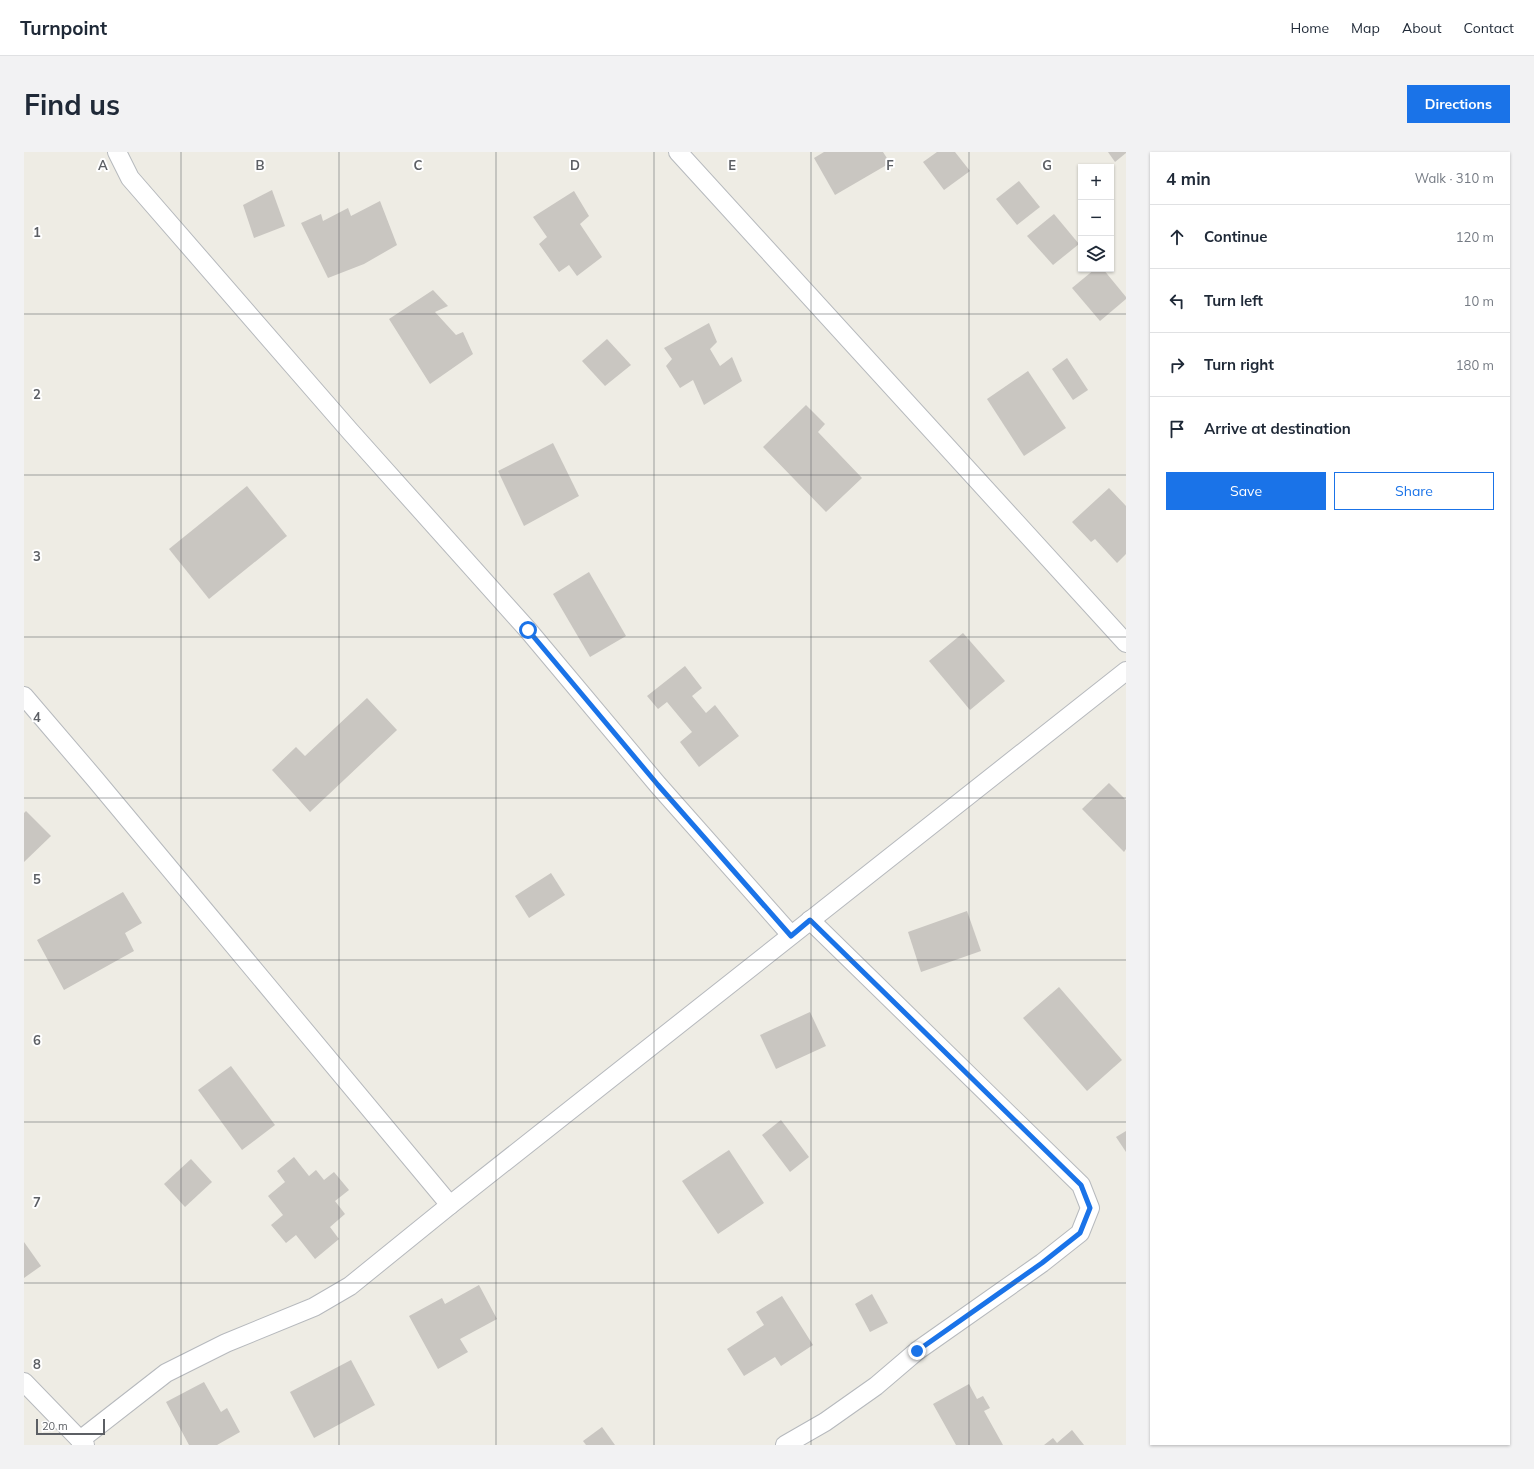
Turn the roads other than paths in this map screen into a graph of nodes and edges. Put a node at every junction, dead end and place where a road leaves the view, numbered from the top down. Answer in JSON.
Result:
{"nodes":[{"id":1,"x":117,"y":152,"type":"edge"},
{"id":2,"x":678,"y":152,"type":"edge"},
{"id":3,"x":1126,"y":643,"type":"edge"},
{"id":4,"x":1126,"y":670,"type":"edge"},
{"id":5,"x":24,"y":696,"type":"edge"},
{"id":6,"x":810,"y":920,"type":"junction"},
{"id":7,"x":791,"y":936,"type":"junction"},
{"id":8,"x":450,"y":1205,"type":"junction"},
{"id":9,"x":24,"y":1382,"type":"edge"},
{"id":10,"x":82,"y":1442,"type":"edge"},
{"id":11,"x":785,"y":1445,"type":"edge"}],
"edges":[{"from":1,"to":7,"type":"street"},
{"from":2,"to":3,"type":"street"},
{"from":4,"to":6,"type":"street"},
{"from":5,"to":8,"type":"street"},
{"from":6,"to":7,"type":"street"},
{"from":6,"to":11,"type":"street"},
{"from":7,"to":8,"type":"street"},
{"from":8,"to":10,"type":"street"},
{"from":9,"to":10,"type":"street"}]}
